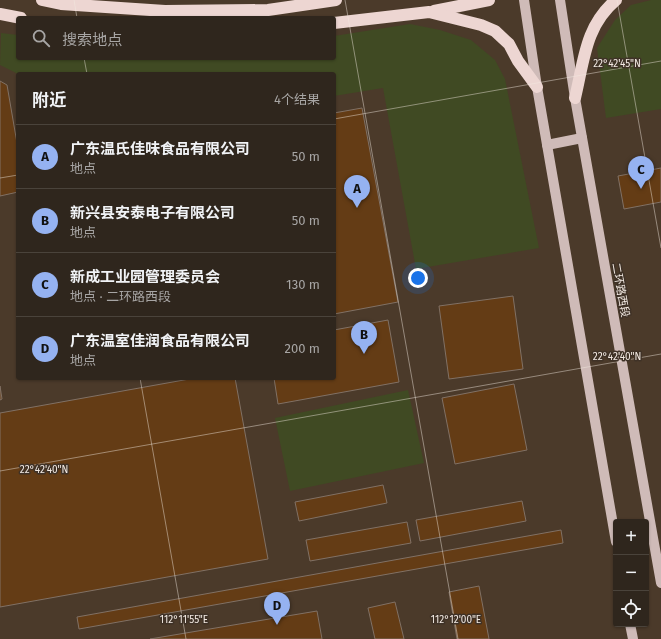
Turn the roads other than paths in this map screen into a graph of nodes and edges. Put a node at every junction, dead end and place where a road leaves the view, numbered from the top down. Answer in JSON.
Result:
{"nodes":[{"id":1,"x":42,"y":0,"type":"edge"},
{"id":2,"x":336,"y":0,"type":"edge"},
{"id":3,"x":489,"y":0,"type":"edge"},
{"id":4,"x":524,"y":0,"type":"edge"},
{"id":5,"x":560,"y":0,"type":"edge"},
{"id":6,"x":616,"y":0,"type":"edge"},
{"id":7,"x":429,"y":12,"type":"junction"},
{"id":8,"x":0,"y":14,"type":"edge"},
{"id":9,"x":16,"y":17,"type":"edge"},
{"id":10,"x":336,"y":23,"type":"edge"},
{"id":11,"x":537,"y":87,"type":"junction"},
{"id":12,"x":575,"y":98,"type":"junction"},
{"id":13,"x":582,"y":138,"type":"junction"},
{"id":14,"x":547,"y":145,"type":"junction"},
{"id":15,"x":613,"y":525,"type":"edge"},
{"id":16,"x":661,"y":583,"type":"edge"},
{"id":17,"x":631,"y":627,"type":"edge"},
{"id":18,"x":633,"y":639,"type":"edge"}],
"edges":[{"from":1,"to":2,"type":"highway"},
{"from":3,"to":7,"type":"highway"},
{"from":4,"to":11,"type":"main road"},
{"from":5,"to":12,"type":"main road","name":"二环路西段"},
{"from":6,"to":12,"type":"highway"},
{"from":7,"to":10,"type":"highway"},
{"from":7,"to":11,"type":"highway"},
{"from":8,"to":9,"type":"highway"},
{"from":11,"to":14,"type":"main road"},
{"from":12,"to":13,"type":"main road","name":"二环路西段"},
{"from":13,"to":14,"type":"main road"},
{"from":13,"to":16,"type":"main road","name":"二环路西段"},
{"from":14,"to":15,"type":"main road"},
{"from":17,"to":18,"type":"main road"}]}
